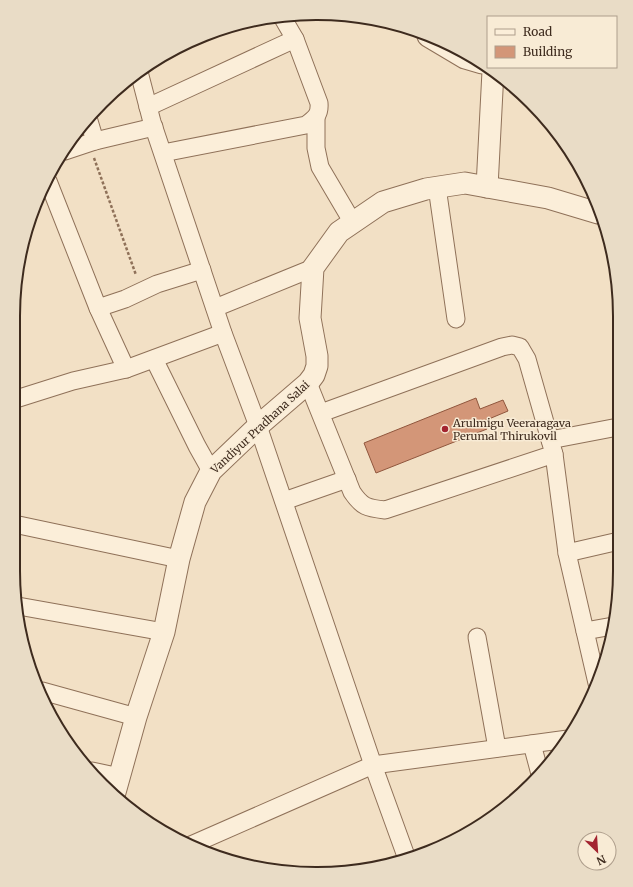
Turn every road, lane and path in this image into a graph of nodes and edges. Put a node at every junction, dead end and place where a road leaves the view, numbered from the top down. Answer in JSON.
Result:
{"nodes":[{"id":1,"x":285,"y":22,"type":"edge"},
{"id":2,"x":295,"y":39,"type":"junction"},
{"id":3,"x":141,"y":78,"type":"edge"},
{"id":4,"x":493,"y":78,"type":"edge"},
{"id":5,"x":148,"y":107,"type":"junction"},
{"id":6,"x":316,"y":118,"type":"junction"},
{"id":7,"x":90,"y":126,"type":"edge"},
{"id":8,"x":154,"y":127,"type":"junction"},
{"id":9,"x":92,"y":142,"type":"junction"},
{"id":10,"x":72,"y":149,"type":"edge"},
{"id":11,"x":163,"y":153,"type":"junction"},
{"id":12,"x":50,"y":187,"type":"edge"},
{"id":13,"x":437,"y":187,"type":"junction"},
{"id":14,"x":487,"y":187,"type":"junction"},
{"id":15,"x":593,"y":212,"type":"edge"},
{"id":16,"x":353,"y":223,"type":"junction"},
{"id":17,"x":313,"y":268,"type":"junction"},
{"id":18,"x":202,"y":270,"type":"junction"},
{"id":19,"x":142,"y":291,"type":"junction"},
{"id":20,"x":98,"y":308,"type":"junction"},
{"id":21,"x":215,"y":308,"type":"junction"},
{"id":22,"x":456,"y":319,"type":"dead end"},
{"id":23,"x":223,"y":333,"type":"junction"},
{"id":24,"x":154,"y":359,"type":"junction"},
{"id":25,"x":126,"y":369,"type":"junction"},
{"id":26,"x":308,"y":383,"type":"junction"},
{"id":27,"x":20,"y":398,"type":"edge"},
{"id":28,"x":321,"y":413,"type":"junction"},
{"id":29,"x":258,"y":426,"type":"junction"},
{"id":30,"x":613,"y":429,"type":"edge"},
{"id":31,"x":552,"y":447,"type":"junction"},
{"id":32,"x":211,"y":471,"type":"junction"},
{"id":33,"x":347,"y":479,"type":"junction"},
{"id":34,"x":284,"y":501,"type":"junction"},
{"id":35,"x":20,"y":525,"type":"edge"},
{"id":36,"x":613,"y":542,"type":"edge"},
{"id":37,"x":567,"y":553,"type":"junction"},
{"id":38,"x":179,"y":559,"type":"junction"},
{"id":39,"x":23,"y":607,"type":"edge"},
{"id":40,"x":607,"y":627,"type":"edge"},
{"id":41,"x":585,"y":631,"type":"junction"},
{"id":42,"x":164,"y":632,"type":"junction"},
{"id":43,"x":478,"y":637,"type":"dead end"},
{"id":44,"x":595,"y":672,"type":"edge"},
{"id":45,"x":47,"y":692,"type":"edge"},
{"id":46,"x":136,"y":717,"type":"junction"},
{"id":47,"x":559,"y":740,"type":"edge"},
{"id":48,"x":532,"y":744,"type":"junction"},
{"id":49,"x":497,"y":748,"type":"junction"},
{"id":50,"x":373,"y":765,"type":"junction"},
{"id":51,"x":538,"y":767,"type":"edge"},
{"id":52,"x":100,"y":773,"type":"edge"},
{"id":53,"x":120,"y":777,"type":"junction"},
{"id":54,"x":116,"y":789,"type":"edge"},
{"id":55,"x":198,"y":842,"type":"edge"},
{"id":56,"x":405,"y":853,"type":"edge"}],
"edges":[{"from":1,"to":2,"type":"street"},
{"from":2,"to":5,"type":"street"},
{"from":2,"to":6,"type":"street"},
{"from":3,"to":5,"type":"street"},
{"from":4,"to":14,"type":"street"},
{"from":5,"to":8,"type":"street"},
{"from":6,"to":11,"type":"street"},
{"from":6,"to":16,"type":"street"},
{"from":7,"to":9,"type":"street"},
{"from":8,"to":9,"type":"street"},
{"from":8,"to":11,"type":"street"},
{"from":9,"to":10,"type":"street"},
{"from":9,"to":19,"type":"path"},
{"from":11,"to":18,"type":"street"},
{"from":12,"to":20,"type":"street"},
{"from":13,"to":14,"type":"street"},
{"from":13,"to":16,"type":"street"},
{"from":13,"to":22,"type":"street"},
{"from":14,"to":15,"type":"street"},
{"from":16,"to":17,"type":"street"},
{"from":17,"to":21,"type":"street"},
{"from":17,"to":26,"type":"street","name":"Vandiyur Pradhana Salai"},
{"from":18,"to":19,"type":"street"},
{"from":18,"to":21,"type":"street"},
{"from":19,"to":20,"type":"street"},
{"from":20,"to":25,"type":"street"},
{"from":21,"to":23,"type":"street"},
{"from":23,"to":24,"type":"street"},
{"from":23,"to":29,"type":"street"},
{"from":24,"to":25,"type":"street"},
{"from":24,"to":32,"type":"street"},
{"from":25,"to":27,"type":"street"},
{"from":26,"to":28,"type":"street"},
{"from":26,"to":29,"type":"street","name":"Vandiyur Pradhana Salai"},
{"from":28,"to":31,"type":"street"},
{"from":28,"to":33,"type":"street"},
{"from":29,"to":32,"type":"street","name":"Vandiyur Pradhana Salai"},
{"from":29,"to":34,"type":"street"},
{"from":30,"to":31,"type":"street"},
{"from":31,"to":33,"type":"street"},
{"from":31,"to":37,"type":"street"},
{"from":32,"to":38,"type":"street","name":"Vandiyur Pradhana Salai"},
{"from":33,"to":34,"type":"street"},
{"from":34,"to":50,"type":"street"},
{"from":35,"to":38,"type":"street"},
{"from":36,"to":37,"type":"street"},
{"from":37,"to":41,"type":"street"},
{"from":38,"to":42,"type":"street","name":"Vandiyur Pradhana Salai"},
{"from":39,"to":42,"type":"street"},
{"from":40,"to":41,"type":"street"},
{"from":41,"to":44,"type":"street"},
{"from":42,"to":46,"type":"street","name":"Vandiyur Pradhana Salai"},
{"from":43,"to":49,"type":"street"},
{"from":45,"to":46,"type":"street"},
{"from":46,"to":53,"type":"street","name":"Vandiyur Pradhana Salai"},
{"from":47,"to":48,"type":"street"},
{"from":48,"to":49,"type":"street"},
{"from":48,"to":51,"type":"street"},
{"from":49,"to":50,"type":"street"},
{"from":50,"to":55,"type":"street"},
{"from":50,"to":56,"type":"street"},
{"from":52,"to":53,"type":"street"},
{"from":53,"to":54,"type":"street","name":"Vandiyur Pradhana Salai"}]}
